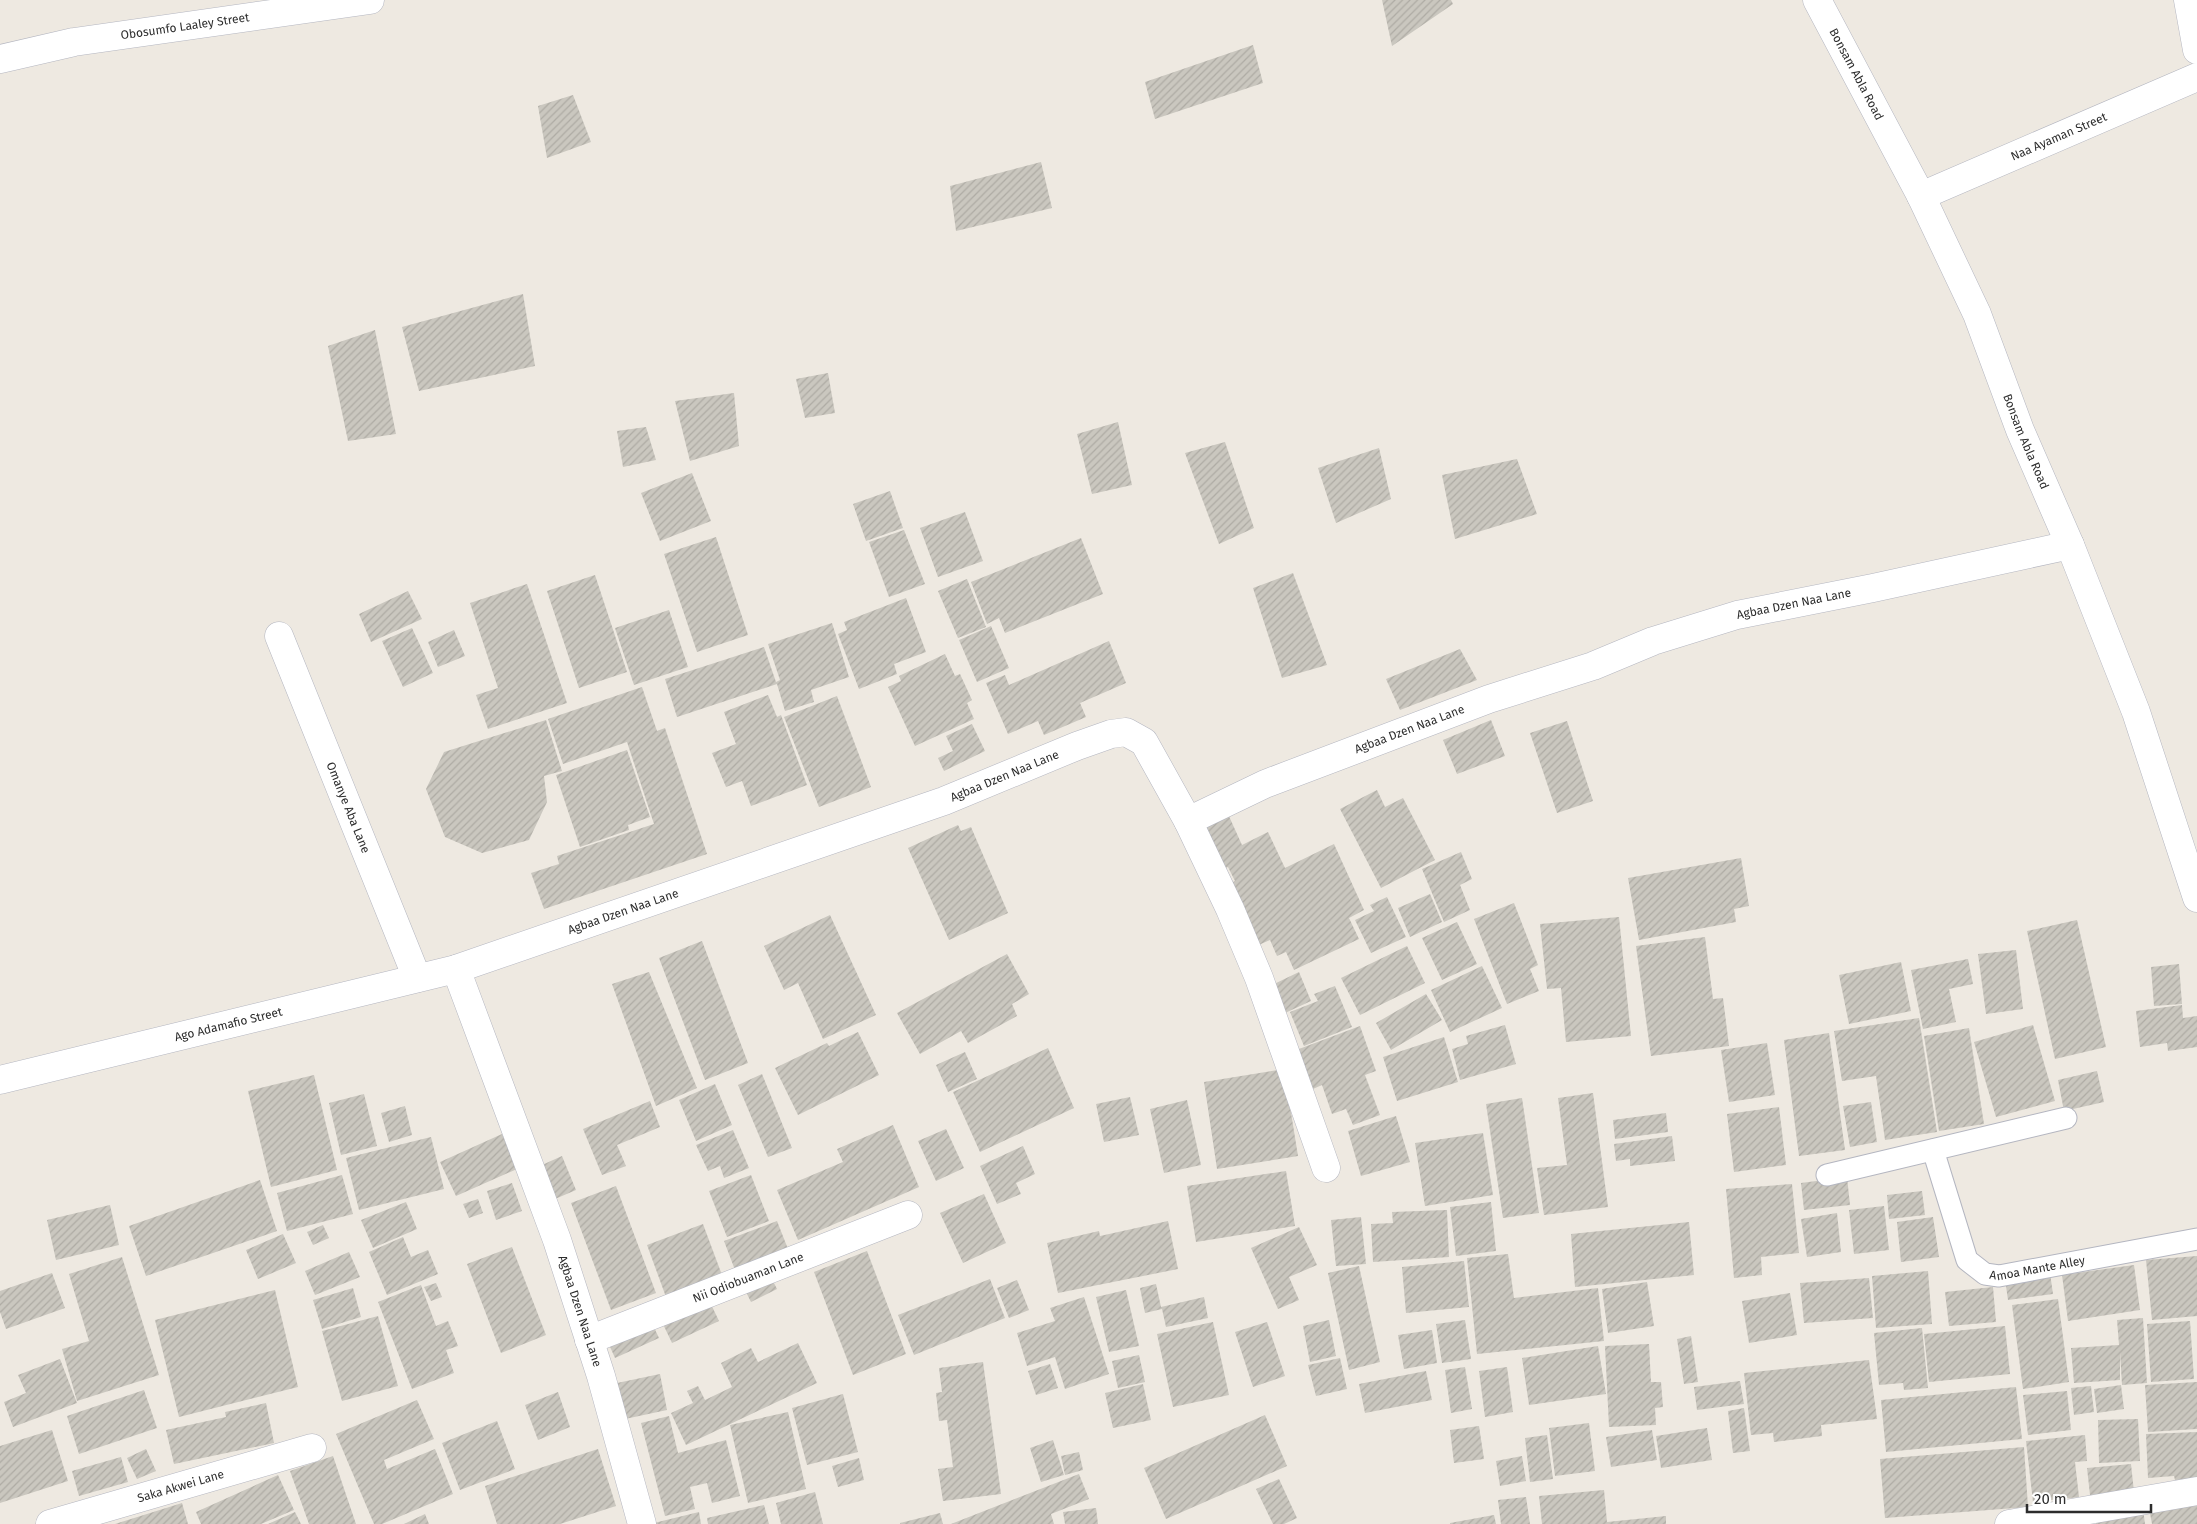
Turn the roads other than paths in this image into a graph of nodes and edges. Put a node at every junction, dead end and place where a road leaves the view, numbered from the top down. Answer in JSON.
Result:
{"nodes":[{"id":1,"x":370,"y":0,"type":"edge"},
{"id":2,"x":1817,"y":0,"type":"edge"},
{"id":3,"x":2188,"y":0,"type":"edge"},
{"id":4,"x":2197,"y":50,"type":"edge"},
{"id":5,"x":0,"y":59,"type":"edge"},
{"id":6,"x":2197,"y":77,"type":"edge"},
{"id":7,"x":1921,"y":196,"type":"junction"},
{"id":8,"x":2070,"y":546,"type":"junction"},
{"id":9,"x":279,"y":636,"type":"dead end"},
{"id":10,"x":1188,"y":820,"type":"junction"},
{"id":11,"x":2197,"y":898,"type":"edge"},
{"id":12,"x":456,"y":969,"type":"junction"},
{"id":13,"x":417,"y":978,"type":"junction"},
{"id":14,"x":0,"y":1080,"type":"edge"},
{"id":15,"x":2066,"y":1118,"type":"dead end"},
{"id":16,"x":1933,"y":1150,"type":"junction"},
{"id":17,"x":1326,"y":1168,"type":"dead end"},
{"id":18,"x":1827,"y":1175,"type":"dead end"},
{"id":19,"x":908,"y":1216,"type":"dead end"},
{"id":20,"x":2197,"y":1239,"type":"edge"},
{"id":21,"x":590,"y":1340,"type":"junction"},
{"id":22,"x":312,"y":1448,"type":"dead end"},
{"id":23,"x":2197,"y":1491,"type":"edge"},
{"id":24,"x":50,"y":1524,"type":"edge"},
{"id":25,"x":642,"y":1524,"type":"edge"},
{"id":26,"x":2009,"y":1524,"type":"edge"}],
"edges":[{"from":1,"to":5,"type":"street","name":"Obosumfo Laaley Street"},
{"from":2,"to":7,"type":"street","name":"Bonsam Abla Road"},
{"from":3,"to":4,"type":"street"},
{"from":6,"to":7,"type":"street","name":"Naa Ayaman Street"},
{"from":7,"to":8,"type":"street","name":"Bonsam Abla Road"},
{"from":8,"to":10,"type":"street","name":"Agbaa Dzen Naa Lane"},
{"from":8,"to":11,"type":"street","name":"Bonsam Abla Road"},
{"from":9,"to":13,"type":"street","name":"Omanye Aba Lane"},
{"from":10,"to":12,"type":"street","name":"Agbaa Dzen Naa Lane"},
{"from":10,"to":17,"type":"street"},
{"from":12,"to":13,"type":"street","name":"Ago Adamafio Street"},
{"from":12,"to":21,"type":"street","name":"Agbaa Dzen Naa Lane"},
{"from":13,"to":14,"type":"street","name":"Ago Adamafio Street"},
{"from":15,"to":16,"type":"lane"},
{"from":16,"to":18,"type":"lane"},
{"from":16,"to":20,"type":"lane","name":"Amoa Mante Alley"},
{"from":19,"to":21,"type":"street","name":"Nii Odiobuaman Lane"},
{"from":21,"to":25,"type":"street","name":"Agbaa Dzen Naa Lane"},
{"from":22,"to":24,"type":"street","name":"Saka Akwei Lane"},
{"from":23,"to":26,"type":"street"}]}
